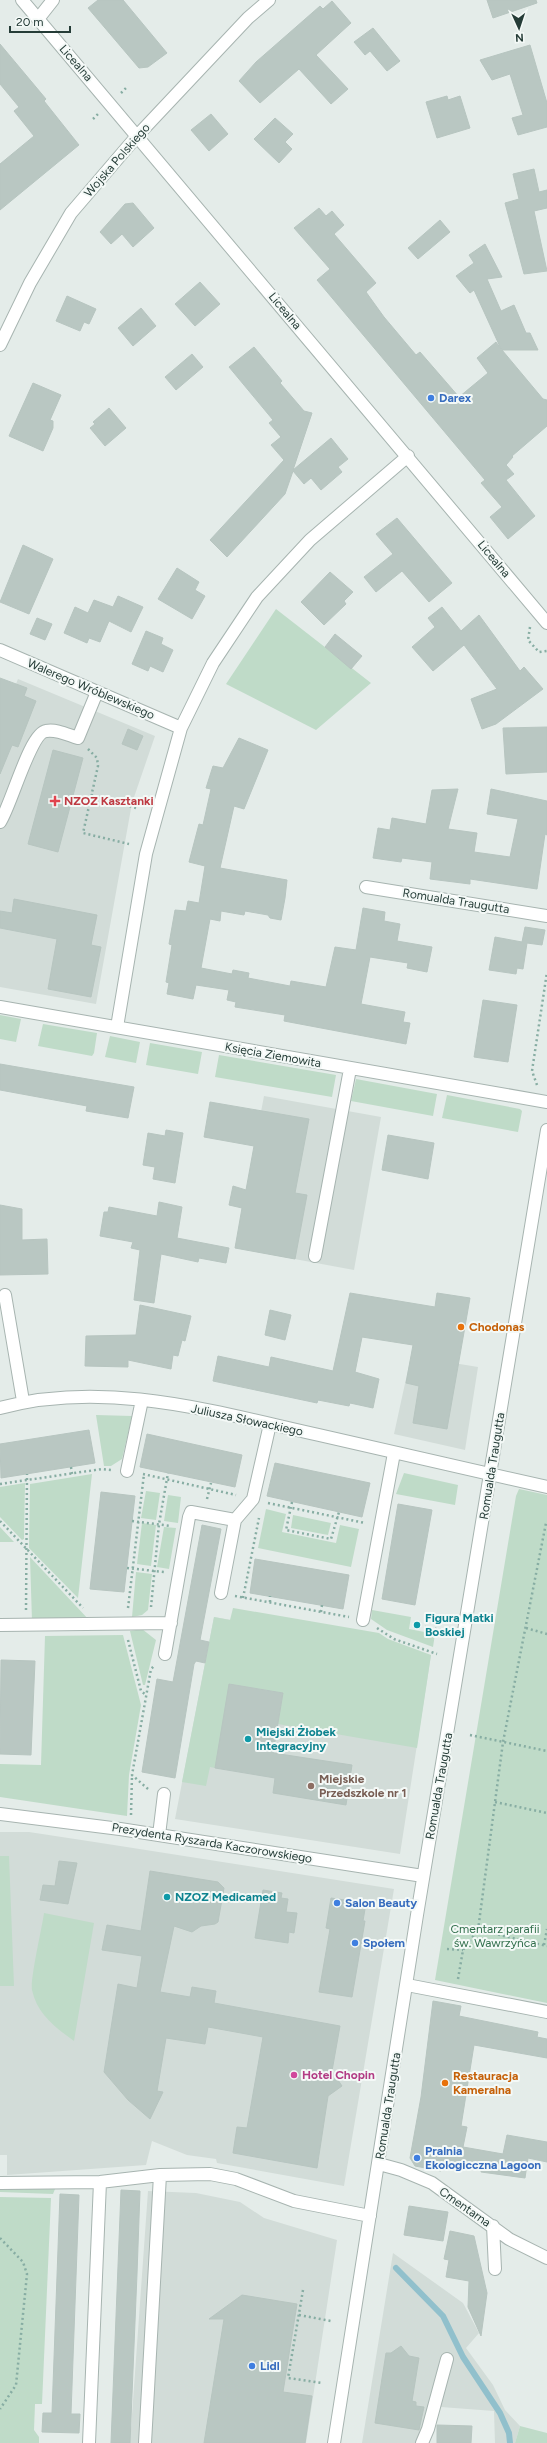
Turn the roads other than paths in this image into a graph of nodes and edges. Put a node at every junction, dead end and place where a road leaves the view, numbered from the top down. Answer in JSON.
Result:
{"nodes":[{"id":1,"x":22,"y":0,"type":"edge"},
{"id":2,"x":54,"y":0,"type":"edge"},
{"id":3,"x":269,"y":0,"type":"edge"},
{"id":4,"x":38,"y":19,"type":"junction"},
{"id":5,"x":137,"y":136,"type":"junction"},
{"id":6,"x":0,"y":346,"type":"edge"},
{"id":7,"x":408,"y":456,"type":"junction"},
{"id":8,"x":547,"y":622,"type":"edge"},
{"id":9,"x":0,"y":650,"type":"edge"},
{"id":10,"x":97,"y":692,"type":"junction"},
{"id":11,"x":181,"y":728,"type":"junction"},
{"id":12,"x":0,"y":822,"type":"edge"},
{"id":13,"x":366,"y":887,"type":"dead end"},
{"id":14,"x":547,"y":916,"type":"edge"},
{"id":15,"x":0,"y":1007,"type":"edge"},
{"id":16,"x":117,"y":1027,"type":"junction"},
{"id":17,"x":350,"y":1070,"type":"junction"},
{"id":18,"x":547,"y":1102,"type":"edge"},
{"id":19,"x":547,"y":1130,"type":"edge"},
{"id":20,"x":315,"y":1256,"type":"dead end"},
{"id":21,"x":6,"y":1295,"type":"dead end"},
{"id":22,"x":142,"y":1400,"type":"junction"},
{"id":23,"x":23,"y":1401,"type":"junction"},
{"id":24,"x":0,"y":1408,"type":"edge"},
{"id":25,"x":270,"y":1424,"type":"junction"},
{"id":26,"x":394,"y":1453,"type":"junction"},
{"id":27,"x":127,"y":1471,"type":"dead end"},
{"id":28,"x":491,"y":1475,"type":"junction"},
{"id":29,"x":547,"y":1487,"type":"edge"},
{"id":30,"x":235,"y":1520,"type":"junction"},
{"id":31,"x":221,"y":1593,"type":"road end"},
{"id":32,"x":363,"y":1620,"type":"road end"},
{"id":33,"x":171,"y":1623,"type":"junction"},
{"id":34,"x":0,"y":1625,"type":"edge"},
{"id":35,"x":165,"y":1654,"type":"road end"},
{"id":36,"x":164,"y":1794,"type":"road end"},
{"id":37,"x":0,"y":1814,"type":"edge"},
{"id":38,"x":159,"y":1835,"type":"junction"},
{"id":39,"x":423,"y":1876,"type":"junction"},
{"id":40,"x":407,"y":1985,"type":"junction"},
{"id":41,"x":547,"y":2012,"type":"edge"},
{"id":42,"x":379,"y":2164,"type":"junction"},
{"id":43,"x":160,"y":2175,"type":"junction"},
{"id":44,"x":100,"y":2182,"type":"junction"},
{"id":45,"x":0,"y":2183,"type":"edge"},
{"id":46,"x":370,"y":2216,"type":"junction"},
{"id":47,"x":493,"y":2226,"type":"junction"},
{"id":48,"x":547,"y":2258,"type":"edge"},
{"id":49,"x":494,"y":2269,"type":"dead end"},
{"id":50,"x":447,"y":2359,"type":"dead end"},
{"id":51,"x":89,"y":2443,"type":"edge"},
{"id":52,"x":145,"y":2443,"type":"edge"},
{"id":53,"x":334,"y":2443,"type":"edge"},
{"id":54,"x":422,"y":2443,"type":"edge"}],
"edges":[{"from":1,"to":4,"type":"street","name":"Licealna"},
{"from":2,"to":4,"type":"street"},
{"from":3,"to":5,"type":"street","name":"Wojska Polskiego"},
{"from":4,"to":5,"type":"street","name":"Licealna"},
{"from":5,"to":6,"type":"street","name":"Wojska Polskiego"},
{"from":5,"to":7,"type":"street","name":"Licealna"},
{"from":7,"to":8,"type":"street","name":"Licealna"},
{"from":7,"to":11,"type":"street"},
{"from":9,"to":10,"type":"street","name":"Walerego Wróblewskiego"},
{"from":10,"to":11,"type":"street","name":"Walerego Wróblewskiego"},
{"from":10,"to":12,"type":"street"},
{"from":11,"to":16,"type":"street"},
{"from":13,"to":14,"type":"street","name":"Romualda Traugutta"},
{"from":15,"to":16,"type":"street","name":"Księcia Ziemowita"},
{"from":16,"to":17,"type":"street","name":"Księcia Ziemowita"},
{"from":17,"to":18,"type":"street","name":"Księcia Ziemowita"},
{"from":17,"to":20,"type":"street"},
{"from":19,"to":28,"type":"street","name":"Romualda Traugutta"},
{"from":21,"to":23,"type":"street"},
{"from":22,"to":23,"type":"street","name":"Juliusza Słowackiego"},
{"from":22,"to":25,"type":"street","name":"Juliusza Słowackiego"},
{"from":22,"to":27,"type":"street"},
{"from":23,"to":24,"type":"street","name":"Juliusza Słowackiego"},
{"from":25,"to":26,"type":"street","name":"Juliusza Słowackiego"},
{"from":25,"to":30,"type":"street"},
{"from":26,"to":28,"type":"street","name":"Juliusza Słowackiego"},
{"from":26,"to":32,"type":"street"},
{"from":28,"to":29,"type":"street","name":"Juliusza Słowackiego"},
{"from":28,"to":39,"type":"street","name":"Romualda Traugutta"},
{"from":30,"to":31,"type":"street"},
{"from":30,"to":33,"type":"street"},
{"from":33,"to":34,"type":"street"},
{"from":33,"to":35,"type":"street"},
{"from":36,"to":38,"type":"street"},
{"from":37,"to":38,"type":"street","name":"Prezydenta Ryszarda Kaczorowskiego"},
{"from":38,"to":39,"type":"street","name":"Prezydenta Ryszarda Kaczorowskiego"},
{"from":39,"to":40,"type":"street","name":"Romualda Traugutta"},
{"from":40,"to":41,"type":"street"},
{"from":40,"to":42,"type":"street","name":"Romualda Traugutta"},
{"from":42,"to":46,"type":"street","name":"Romualda Traugutta"},
{"from":42,"to":47,"type":"street","name":"Cmentarna"},
{"from":43,"to":44,"type":"street"},
{"from":43,"to":46,"type":"street"},
{"from":43,"to":52,"type":"street"},
{"from":44,"to":45,"type":"street"},
{"from":44,"to":51,"type":"street"},
{"from":46,"to":53,"type":"street","name":"Romualda Traugutta"},
{"from":47,"to":48,"type":"street","name":"Cmentarna"},
{"from":47,"to":49,"type":"street"},
{"from":50,"to":54,"type":"street"}]}
